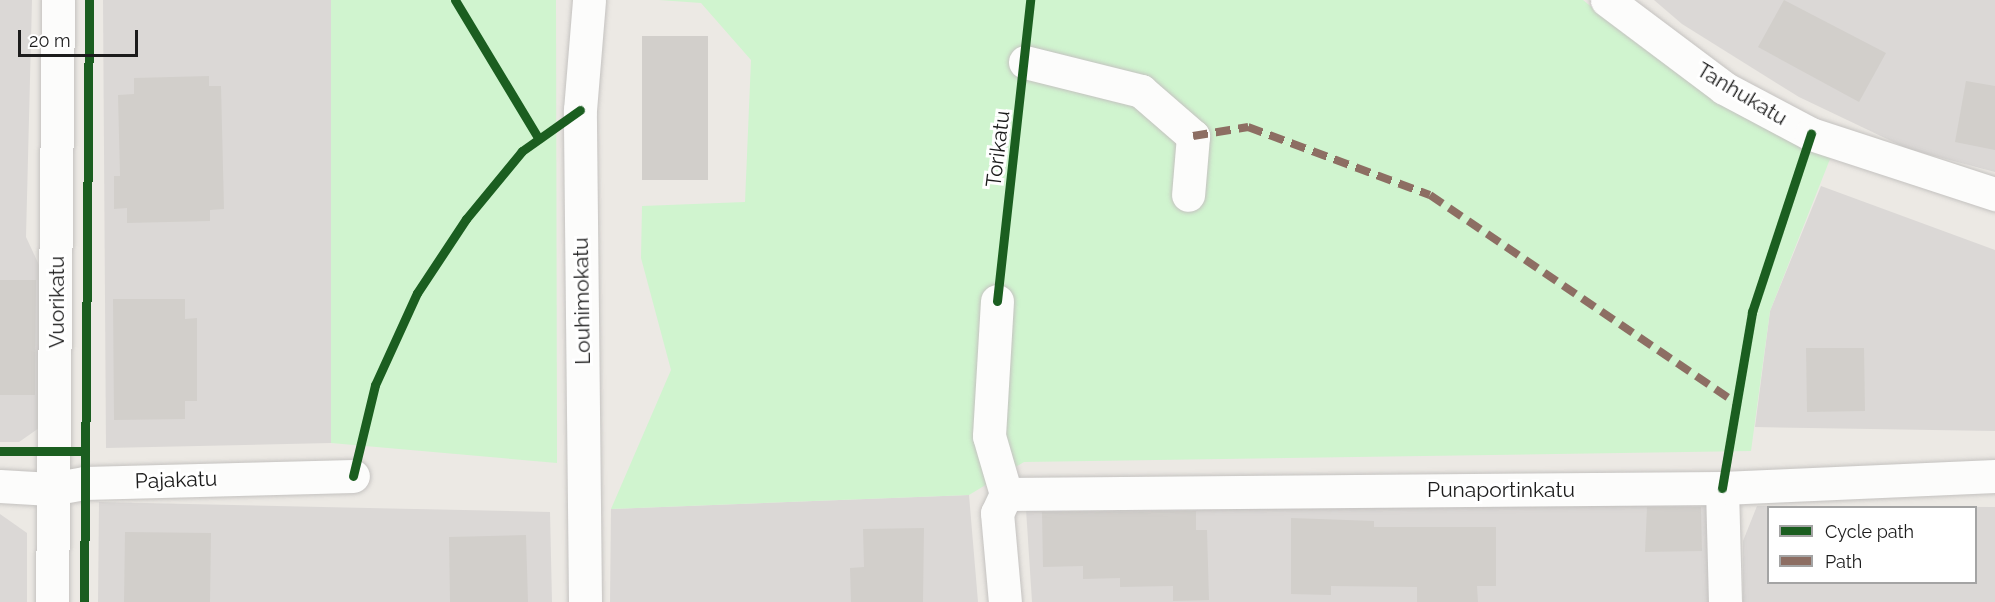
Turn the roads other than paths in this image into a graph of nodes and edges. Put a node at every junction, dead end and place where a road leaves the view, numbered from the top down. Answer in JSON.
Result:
{"nodes":[{"id":1,"x":58,"y":0,"type":"edge"},
{"id":2,"x":589,"y":0,"type":"edge"},
{"id":3,"x":1608,"y":0,"type":"edge"},
{"id":4,"x":1025,"y":62,"type":"dead end"},
{"id":5,"x":1995,"y":194,"type":"edge"},
{"id":6,"x":1188,"y":195,"type":"dead end"},
{"id":7,"x":997,"y":301,"type":"dead end"},
{"id":8,"x":353,"y":476,"type":"dead end"},
{"id":9,"x":1995,"y":476,"type":"edge"},
{"id":10,"x":0,"y":486,"type":"edge"},
{"id":11,"x":1722,"y":488,"type":"junction"},
{"id":12,"x":51,"y":489,"type":"junction"},
{"id":13,"x":1006,"y":494,"type":"junction"},
{"id":14,"x":52,"y":602,"type":"edge"},
{"id":15,"x":585,"y":602,"type":"edge"},
{"id":16,"x":1005,"y":602,"type":"edge"},
{"id":17,"x":1725,"y":602,"type":"edge"}],
"edges":[{"from":1,"to":12,"type":"street","name":"Vuorikatu"},
{"from":2,"to":15,"type":"street","name":"Louhimokatu"},
{"from":3,"to":5,"type":"street","name":"Tanhukatu"},
{"from":4,"to":6,"type":"street"},
{"from":7,"to":13,"type":"street"},
{"from":8,"to":12,"type":"street","name":"Pajakatu"},
{"from":9,"to":11,"type":"street","name":"Punaportinkatu"},
{"from":10,"to":12,"type":"street","name":"Pajakatu"},
{"from":11,"to":13,"type":"street","name":"Punaportinkatu"},
{"from":11,"to":17,"type":"street"},
{"from":12,"to":14,"type":"street","name":"Vuorikatu"},
{"from":13,"to":16,"type":"street"}]}
